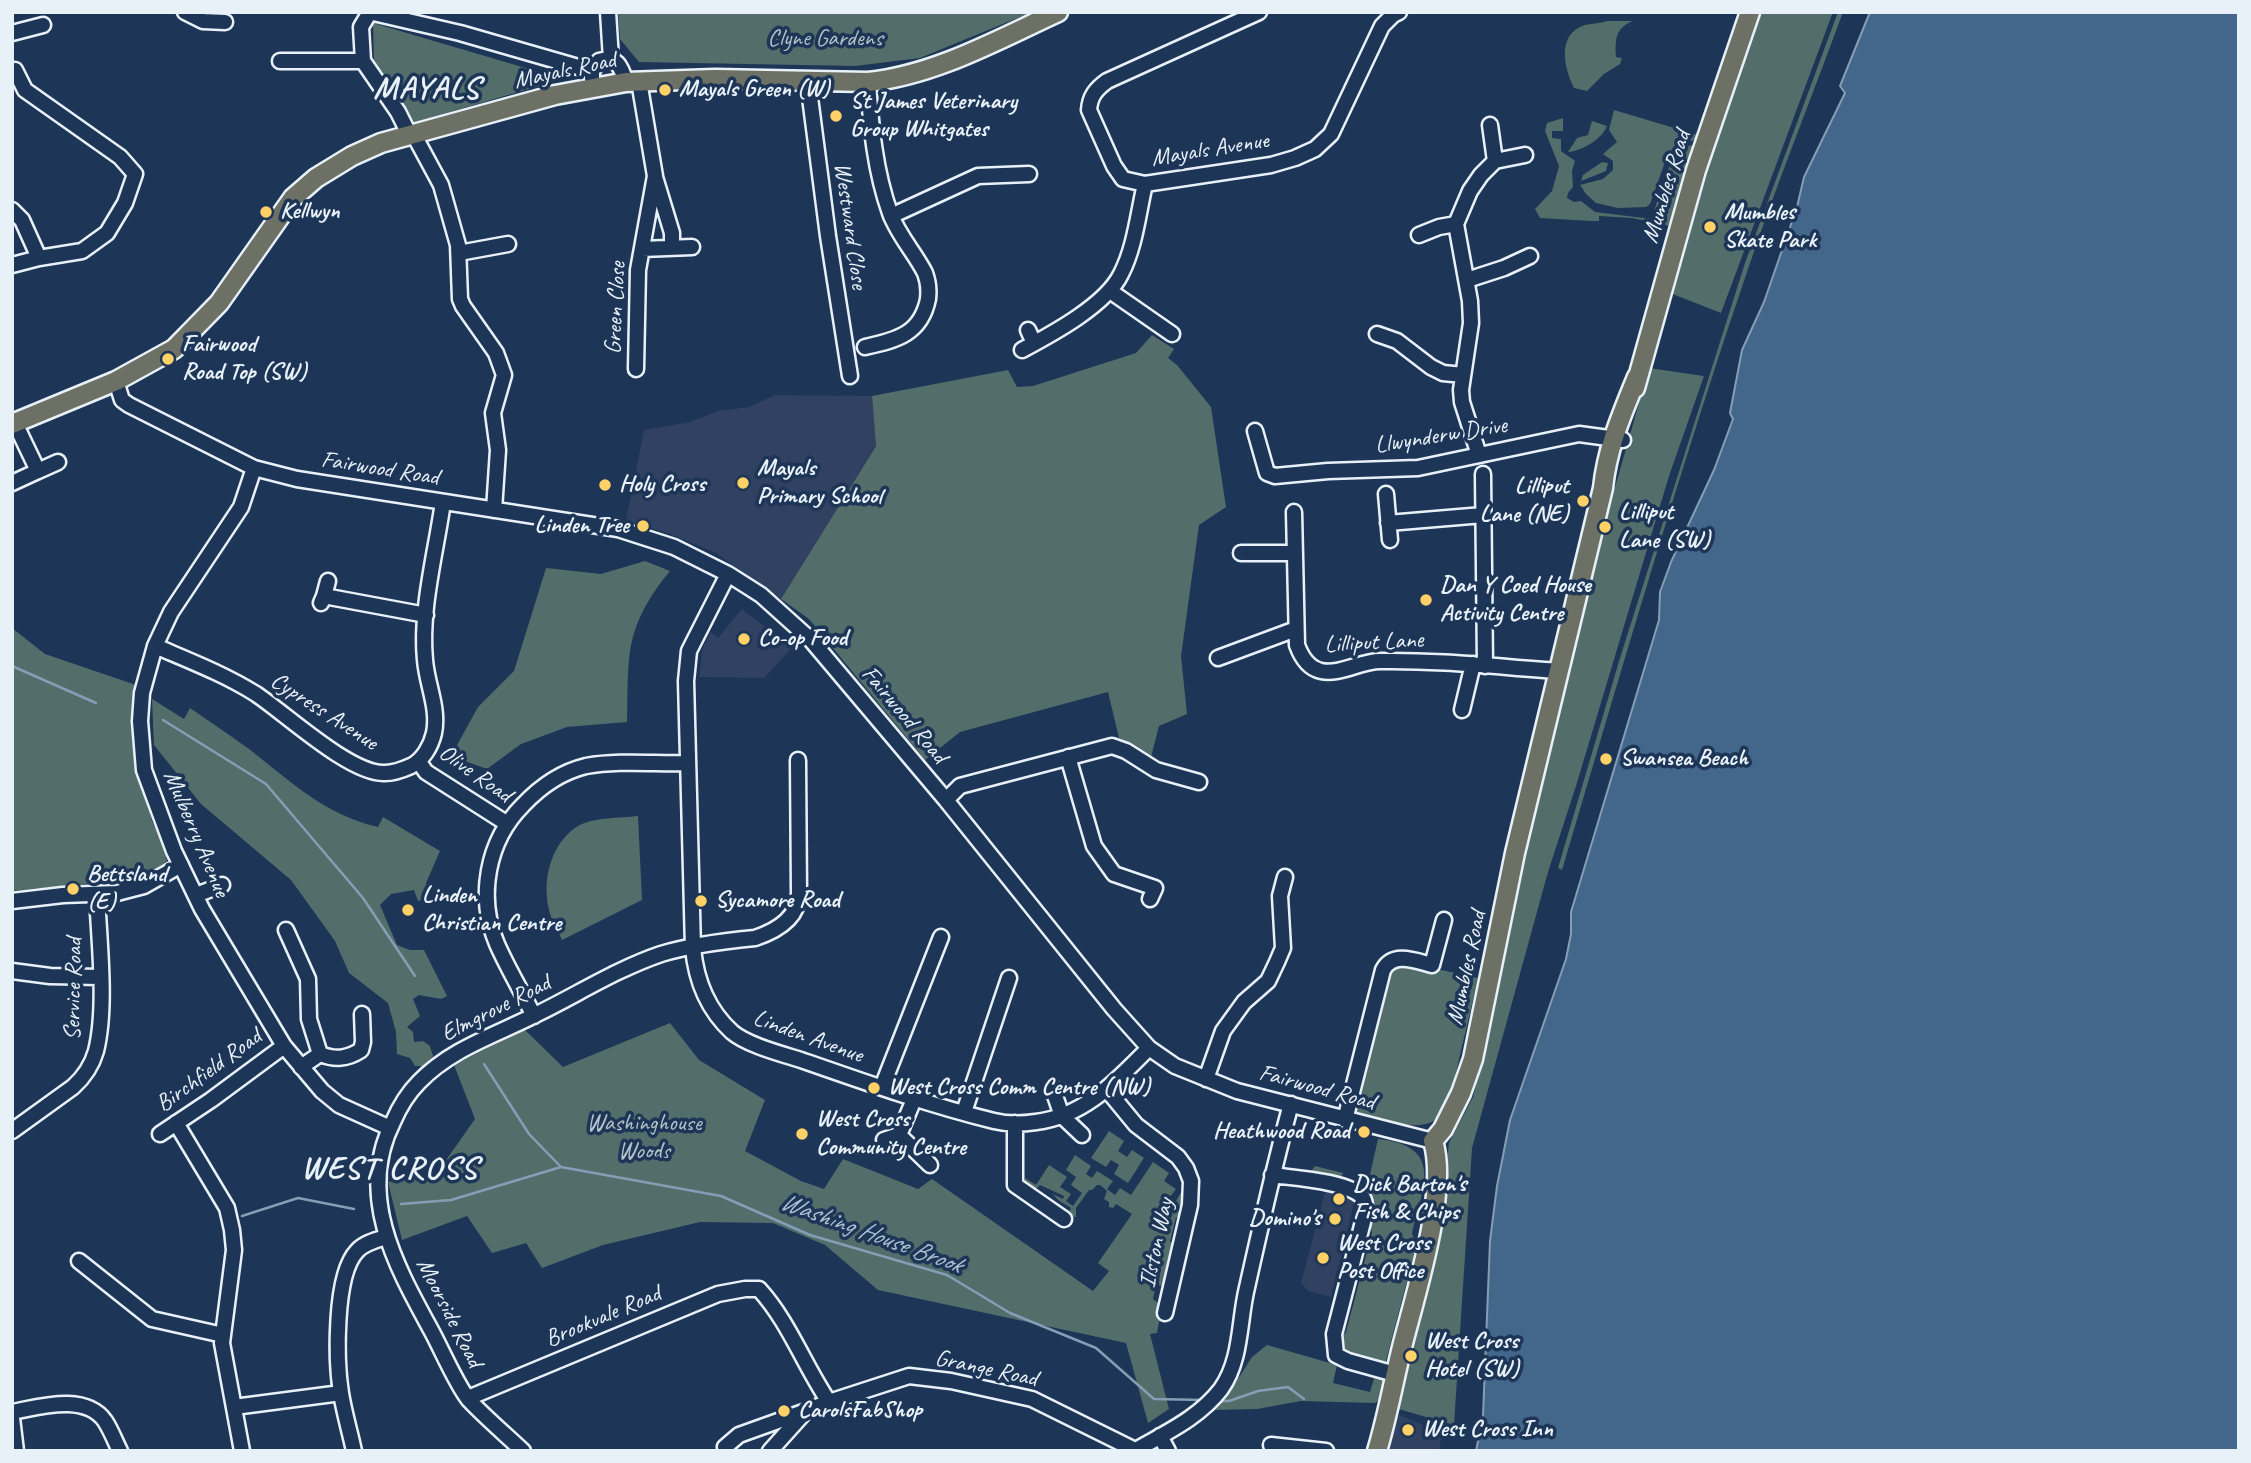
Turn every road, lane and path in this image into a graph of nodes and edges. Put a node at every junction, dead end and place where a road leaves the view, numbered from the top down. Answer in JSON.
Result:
{"nodes":[{"id":1,"x":185,"y":12,"type":"edge"},
{"id":2,"x":369,"y":12,"type":"edge"},
{"id":3,"x":608,"y":12,"type":"edge"},
{"id":4,"x":1058,"y":12,"type":"edge"},
{"id":5,"x":1259,"y":12,"type":"edge"},
{"id":6,"x":1750,"y":12,"type":"edge"},
{"id":7,"x":1395,"y":13,"type":"edge"},
{"id":8,"x":1379,"y":19,"type":"edge"},
{"id":9,"x":225,"y":22,"type":"dead end"},
{"id":10,"x":43,"y":25,"type":"dead end"},
{"id":11,"x":12,"y":33,"type":"edge"},
{"id":12,"x":611,"y":59,"type":"junction"},
{"id":13,"x":280,"y":61,"type":"dead end"},
{"id":14,"x":363,"y":61,"type":"junction"},
{"id":15,"x":15,"y":70,"type":"dead end"},
{"id":16,"x":592,"y":79,"type":"junction"},
{"id":17,"x":633,"y":81,"type":"junction"},
{"id":18,"x":808,"y":82,"type":"junction"},
{"id":19,"x":868,"y":82,"type":"junction"},
{"id":20,"x":1490,"y":125,"type":"dead end"},
{"id":21,"x":412,"y":136,"type":"junction"},
{"id":22,"x":1525,"y":155,"type":"dead end"},
{"id":23,"x":1495,"y":161,"type":"junction"},
{"id":24,"x":1029,"y":174,"type":"dead end"},
{"id":25,"x":654,"y":176,"type":"junction"},
{"id":26,"x":1145,"y":184,"type":"junction"},
{"id":27,"x":12,"y":210,"type":"edge"},
{"id":28,"x":891,"y":216,"type":"junction"},
{"id":29,"x":1456,"y":224,"type":"junction"},
{"id":30,"x":1419,"y":235,"type":"dead end"},
{"id":31,"x":508,"y":244,"type":"dead end"},
{"id":32,"x":672,"y":247,"type":"junction"},
{"id":33,"x":692,"y":247,"type":"dead end"},
{"id":34,"x":642,"y":249,"type":"junction"},
{"id":35,"x":459,"y":253,"type":"junction"},
{"id":36,"x":1530,"y":256,"type":"dead end"},
{"id":37,"x":39,"y":258,"type":"junction"},
{"id":38,"x":12,"y":265,"type":"edge"},
{"id":39,"x":1467,"y":280,"type":"junction"},
{"id":40,"x":1110,"y":291,"type":"junction"},
{"id":41,"x":1172,"y":334,"type":"dead end"},
{"id":42,"x":1377,"y":334,"type":"dead end"},
{"id":43,"x":1028,"y":341,"type":"dead end"},
{"id":44,"x":875,"y":349,"type":"dead end"},
{"id":45,"x":636,"y":369,"type":"dead end"},
{"id":46,"x":1463,"y":375,"type":"junction"},
{"id":47,"x":850,"y":376,"type":"dead end"},
{"id":48,"x":116,"y":381,"type":"junction"},
{"id":49,"x":13,"y":424,"type":"edge"},
{"id":50,"x":1255,"y":431,"type":"dead end"},
{"id":51,"x":1618,"y":439,"type":"junction"},
{"id":52,"x":1479,"y":455,"type":"junction"},
{"id":53,"x":58,"y":462,"type":"dead end"},
{"id":54,"x":254,"y":468,"type":"junction"},
{"id":55,"x":38,"y":471,"type":"junction"},
{"id":56,"x":1483,"y":474,"type":"dead end"},
{"id":57,"x":12,"y":483,"type":"edge"},
{"id":58,"x":1386,"y":494,"type":"dead end"},
{"id":59,"x":443,"y":502,"type":"junction"},
{"id":60,"x":494,"y":510,"type":"junction"},
{"id":61,"x":1294,"y":512,"type":"dead end"},
{"id":62,"x":1483,"y":515,"type":"junction"},
{"id":63,"x":1388,"y":523,"type":"junction"},
{"id":64,"x":1390,"y":540,"type":"dead end"},
{"id":65,"x":1241,"y":553,"type":"dead end"},
{"id":66,"x":1295,"y":553,"type":"junction"},
{"id":67,"x":728,"y":574,"type":"junction"},
{"id":68,"x":327,"y":580,"type":"dead end"},
{"id":69,"x":426,"y":615,"type":"junction"},
{"id":70,"x":1296,"y":629,"type":"junction"},
{"id":71,"x":155,"y":646,"type":"junction"},
{"id":72,"x":1218,"y":658,"type":"dead end"},
{"id":73,"x":1479,"y":665,"type":"junction"},
{"id":74,"x":1559,"y":671,"type":"junction"},
{"id":75,"x":1462,"y":710,"type":"dead end"},
{"id":76,"x":1068,"y":757,"type":"junction"},
{"id":77,"x":798,"y":760,"type":"dead end"},
{"id":78,"x":419,"y":762,"type":"junction"},
{"id":79,"x":688,"y":763,"type":"junction"},
{"id":80,"x":1199,"y":782,"type":"dead end"},
{"id":81,"x":946,"y":800,"type":"junction"},
{"id":82,"x":506,"y":824,"type":"junction"},
{"id":83,"x":178,"y":859,"type":"junction"},
{"id":84,"x":1286,"y":877,"type":"dead end"},
{"id":85,"x":223,"y":887,"type":"dead end"},
{"id":86,"x":97,"y":895,"type":"junction"},
{"id":87,"x":196,"y":895,"type":"junction"},
{"id":88,"x":1150,"y":899,"type":"dead end"},
{"id":89,"x":12,"y":901,"type":"edge"},
{"id":90,"x":1444,"y":919,"type":"dead end"},
{"id":91,"x":286,"y":930,"type":"dead end"},
{"id":92,"x":941,"y":937,"type":"dead end"},
{"id":93,"x":693,"y":948,"type":"junction"},
{"id":94,"x":12,"y":971,"type":"edge"},
{"id":95,"x":100,"y":977,"type":"junction"},
{"id":96,"x":1009,"y":978,"type":"dead end"},
{"id":97,"x":362,"y":1014,"type":"dead end"},
{"id":98,"x":534,"y":1016,"type":"junction"},
{"id":99,"x":284,"y":1046,"type":"junction"},
{"id":100,"x":1149,"y":1048,"type":"junction"},
{"id":101,"x":320,"y":1054,"type":"junction"},
{"id":102,"x":301,"y":1067,"type":"junction"},
{"id":103,"x":1206,"y":1079,"type":"junction"},
{"id":104,"x":882,"y":1087,"type":"junction"},
{"id":105,"x":1052,"y":1087,"type":"dead end"},
{"id":106,"x":1108,"y":1090,"type":"junction"},
{"id":107,"x":915,"y":1097,"type":"junction"},
{"id":108,"x":1291,"y":1104,"type":"junction"},
{"id":109,"x":964,"y":1112,"type":"junction"},
{"id":110,"x":1062,"y":1116,"type":"junction"},
{"id":111,"x":1345,"y":1119,"type":"junction"},
{"id":112,"x":1015,"y":1123,"type":"junction"},
{"id":113,"x":176,"y":1124,"type":"junction"},
{"id":114,"x":390,"y":1128,"type":"junction"},
{"id":115,"x":12,"y":1131,"type":"edge"},
{"id":116,"x":160,"y":1134,"type":"dead end"},
{"id":117,"x":899,"y":1135,"type":"junction"},
{"id":118,"x":1082,"y":1135,"type":"dead end"},
{"id":119,"x":884,"y":1140,"type":"dead end"},
{"id":120,"x":1433,"y":1141,"type":"junction"},
{"id":121,"x":930,"y":1165,"type":"dead end"},
{"id":122,"x":377,"y":1173,"type":"joint"},
{"id":123,"x":1272,"y":1175,"type":"junction"},
{"id":124,"x":1063,"y":1219,"type":"dead end"},
{"id":125,"x":386,"y":1237,"type":"junction"},
{"id":126,"x":79,"y":1261,"type":"dead end"},
{"id":127,"x":1165,"y":1313,"type":"dead end"},
{"id":128,"x":223,"y":1335,"type":"junction"},
{"id":129,"x":1395,"y":1374,"type":"junction"},
{"id":130,"x":341,"y":1393,"type":"junction"},
{"id":131,"x":468,"y":1398,"type":"junction"},
{"id":132,"x":829,"y":1402,"type":"junction"},
{"id":133,"x":234,"y":1406,"type":"junction"},
{"id":134,"x":806,"y":1411,"type":"junction"},
{"id":135,"x":12,"y":1412,"type":"edge"},
{"id":136,"x":12,"y":1418,"type":"edge"},
{"id":137,"x":1160,"y":1436,"type":"junction"},
{"id":138,"x":1278,"y":1447,"type":"edge"},
{"id":139,"x":16,"y":1451,"type":"edge"},
{"id":140,"x":120,"y":1451,"type":"edge"},
{"id":141,"x":242,"y":1451,"type":"edge"},
{"id":142,"x":355,"y":1451,"type":"edge"},
{"id":143,"x":523,"y":1451,"type":"edge"},
{"id":144,"x":726,"y":1451,"type":"edge"},
{"id":145,"x":770,"y":1451,"type":"edge"},
{"id":146,"x":1134,"y":1451,"type":"edge"},
{"id":147,"x":1168,"y":1451,"type":"edge"},
{"id":148,"x":1326,"y":1451,"type":"edge"},
{"id":149,"x":1377,"y":1451,"type":"edge"}],
"edges":[{"from":1,"to":9,"type":"street"},
{"from":2,"to":14,"type":"street"},
{"from":2,"to":16,"type":"street"},
{"from":3,"to":12,"type":"street"},
{"from":4,"to":19,"type":"main road","name":"Mayals Road"},
{"from":5,"to":26,"type":"street","name":"Mayals Avenue"},
{"from":6,"to":51,"type":"main road","name":"Mumbles Road"},
{"from":7,"to":8,"type":"street","name":"Mayals Avenue"},
{"from":8,"to":26,"type":"street","name":"Mayals Avenue"},
{"from":10,"to":11,"type":"street"},
{"from":12,"to":16,"type":"street"},
{"from":12,"to":17,"type":"street"},
{"from":13,"to":14,"type":"street"},
{"from":14,"to":21,"type":"street"},
{"from":15,"to":37,"type":"street"},
{"from":16,"to":17,"type":"main road","name":"Mayals Road"},
{"from":16,"to":21,"type":"main road","name":"Mayals Road"},
{"from":17,"to":18,"type":"main road","name":"Mayals Road"},
{"from":17,"to":25,"type":"street","name":"Green Close"},
{"from":18,"to":19,"type":"main road","name":"Mayals Road"},
{"from":18,"to":47,"type":"street","name":"Westward Close"},
{"from":19,"to":28,"type":"street"},
{"from":20,"to":23,"type":"street"},
{"from":21,"to":35,"type":"street"},
{"from":21,"to":48,"type":"main road","name":"Mayals Road"},
{"from":22,"to":23,"type":"street"},
{"from":23,"to":29,"type":"street"},
{"from":24,"to":28,"type":"street"},
{"from":25,"to":32,"type":"street","name":"Green Close"},
{"from":25,"to":34,"type":"street","name":"Green Close"},
{"from":26,"to":40,"type":"street"},
{"from":27,"to":37,"type":"street"},
{"from":28,"to":44,"type":"street"},
{"from":29,"to":30,"type":"street"},
{"from":29,"to":39,"type":"street"},
{"from":31,"to":35,"type":"street"},
{"from":32,"to":33,"type":"street","name":"Green Close"},
{"from":32,"to":34,"type":"street","name":"Green Close"},
{"from":34,"to":45,"type":"street","name":"Green Close"},
{"from":35,"to":60,"type":"street"},
{"from":36,"to":39,"type":"street"},
{"from":37,"to":38,"type":"street"},
{"from":39,"to":46,"type":"street"},
{"from":40,"to":41,"type":"street"},
{"from":40,"to":43,"type":"street"},
{"from":42,"to":46,"type":"street"},
{"from":46,"to":52,"type":"street"},
{"from":48,"to":49,"type":"main road","name":"Mayals Road"},
{"from":48,"to":54,"type":"street","name":"Fairwood Road"},
{"from":49,"to":55,"type":"street"},
{"from":50,"to":52,"type":"street","name":"Llwynderw Drive"},
{"from":51,"to":52,"type":"street","name":"Llwynderw Drive"},
{"from":51,"to":74,"type":"main road","name":"Mumbles Road"},
{"from":53,"to":55,"type":"street"},
{"from":54,"to":59,"type":"street","name":"Fairwood Road"},
{"from":54,"to":71,"type":"street","name":"Mulberry Avenue"},
{"from":55,"to":57,"type":"street"},
{"from":56,"to":62,"type":"street"},
{"from":58,"to":63,"type":"street"},
{"from":59,"to":60,"type":"street","name":"Fairwood Road"},
{"from":59,"to":69,"type":"street"},
{"from":60,"to":67,"type":"street","name":"Fairwood Road"},
{"from":61,"to":66,"type":"street","name":"Lilliput Lane"},
{"from":62,"to":63,"type":"street"},
{"from":62,"to":73,"type":"street"},
{"from":63,"to":64,"type":"street"},
{"from":65,"to":66,"type":"street"},
{"from":66,"to":70,"type":"street","name":"Lilliput Lane"},
{"from":67,"to":79,"type":"street","name":"Linden Avenue"},
{"from":67,"to":81,"type":"street","name":"Fairwood Road"},
{"from":68,"to":69,"type":"street"},
{"from":69,"to":78,"type":"street"},
{"from":70,"to":72,"type":"street"},
{"from":70,"to":73,"type":"street","name":"Lilliput Lane"},
{"from":71,"to":78,"type":"street","name":"Cypress Avenue"},
{"from":71,"to":83,"type":"street","name":"Mulberry Avenue"},
{"from":73,"to":74,"type":"street","name":"Lilliput Lane"},
{"from":73,"to":75,"type":"street"},
{"from":74,"to":120,"type":"main road","name":"Mumbles Road"},
{"from":76,"to":80,"type":"street"},
{"from":76,"to":81,"type":"street"},
{"from":76,"to":88,"type":"street"},
{"from":77,"to":93,"type":"street"},
{"from":78,"to":82,"type":"street","name":"Olive Road"},
{"from":79,"to":82,"type":"street"},
{"from":79,"to":93,"type":"street","name":"Linden Avenue"},
{"from":81,"to":100,"type":"street","name":"Fairwood Road"},
{"from":82,"to":98,"type":"street"},
{"from":83,"to":86,"type":"street"},
{"from":83,"to":87,"type":"street","name":"Mulberry Avenue"},
{"from":84,"to":103,"type":"street"},
{"from":85,"to":87,"type":"street"},
{"from":86,"to":89,"type":"street"},
{"from":86,"to":95,"type":"street","name":"Service Road"},
{"from":87,"to":99,"type":"street","name":"Mulberry Avenue"},
{"from":90,"to":111,"type":"street"},
{"from":91,"to":101,"type":"street"},
{"from":92,"to":104,"type":"street"},
{"from":93,"to":98,"type":"street","name":"Elmgrove Road"},
{"from":93,"to":104,"type":"street","name":"Linden Avenue"},
{"from":94,"to":95,"type":"street"},
{"from":95,"to":115,"type":"street","name":"Service Road"},
{"from":96,"to":109,"type":"street"},
{"from":97,"to":101,"type":"street"},
{"from":98,"to":114,"type":"street","name":"Elmgrove Road"},
{"from":99,"to":102,"type":"street","name":"Mulberry Avenue"},
{"from":99,"to":113,"type":"street","name":"Birchfield Road"},
{"from":100,"to":103,"type":"street","name":"Fairwood Road"},
{"from":100,"to":106,"type":"street","name":"Linden Avenue"},
{"from":101,"to":102,"type":"street"},
{"from":102,"to":114,"type":"street","name":"Mulberry Avenue"},
{"from":103,"to":108,"type":"street","name":"Fairwood Road"},
{"from":104,"to":107,"type":"street","name":"Linden Avenue"},
{"from":105,"to":110,"type":"street"},
{"from":106,"to":110,"type":"street","name":"Linden Avenue"},
{"from":106,"to":127,"type":"street","name":"Ilston Way"},
{"from":107,"to":109,"type":"street","name":"Linden Avenue"},
{"from":107,"to":117,"type":"street"},
{"from":108,"to":111,"type":"street","name":"Fairwood Road"},
{"from":108,"to":123,"type":"street"},
{"from":109,"to":112,"type":"street","name":"Linden Avenue"},
{"from":110,"to":112,"type":"street","name":"Linden Avenue"},
{"from":110,"to":118,"type":"street"},
{"from":111,"to":120,"type":"street","name":"Fairwood Road"},
{"from":112,"to":124,"type":"street"},
{"from":113,"to":116,"type":"street","name":"Birchfield Road"},
{"from":113,"to":128,"type":"street"},
{"from":114,"to":122,"type":"street","name":"Elmgrove Road"},
{"from":117,"to":119,"type":"street"},
{"from":117,"to":121,"type":"street"},
{"from":120,"to":129,"type":"main road"},
{"from":122,"to":125,"type":"street","name":"Moorside Road"},
{"from":123,"to":129,"type":"street"},
{"from":123,"to":137,"type":"street"},
{"from":125,"to":130,"type":"street"},
{"from":125,"to":131,"type":"street","name":"Moorside Road"},
{"from":126,"to":128,"type":"street"},
{"from":128,"to":133,"type":"street"},
{"from":129,"to":149,"type":"main road"},
{"from":130,"to":133,"type":"street"},
{"from":130,"to":142,"type":"street"},
{"from":131,"to":132,"type":"street","name":"Brookvale Road"},
{"from":131,"to":143,"type":"street","name":"Moorside Road"},
{"from":132,"to":134,"type":"street","name":"Grange Road"},
{"from":132,"to":146,"type":"street","name":"Grange Road"},
{"from":133,"to":141,"type":"street"},
{"from":134,"to":144,"type":"street","name":"Grange Road"},
{"from":134,"to":145,"type":"street"},
{"from":135,"to":140,"type":"street"},
{"from":136,"to":139,"type":"street"},
{"from":137,"to":146,"type":"street"},
{"from":137,"to":147,"type":"street"},
{"from":138,"to":148,"type":"street"}]}
